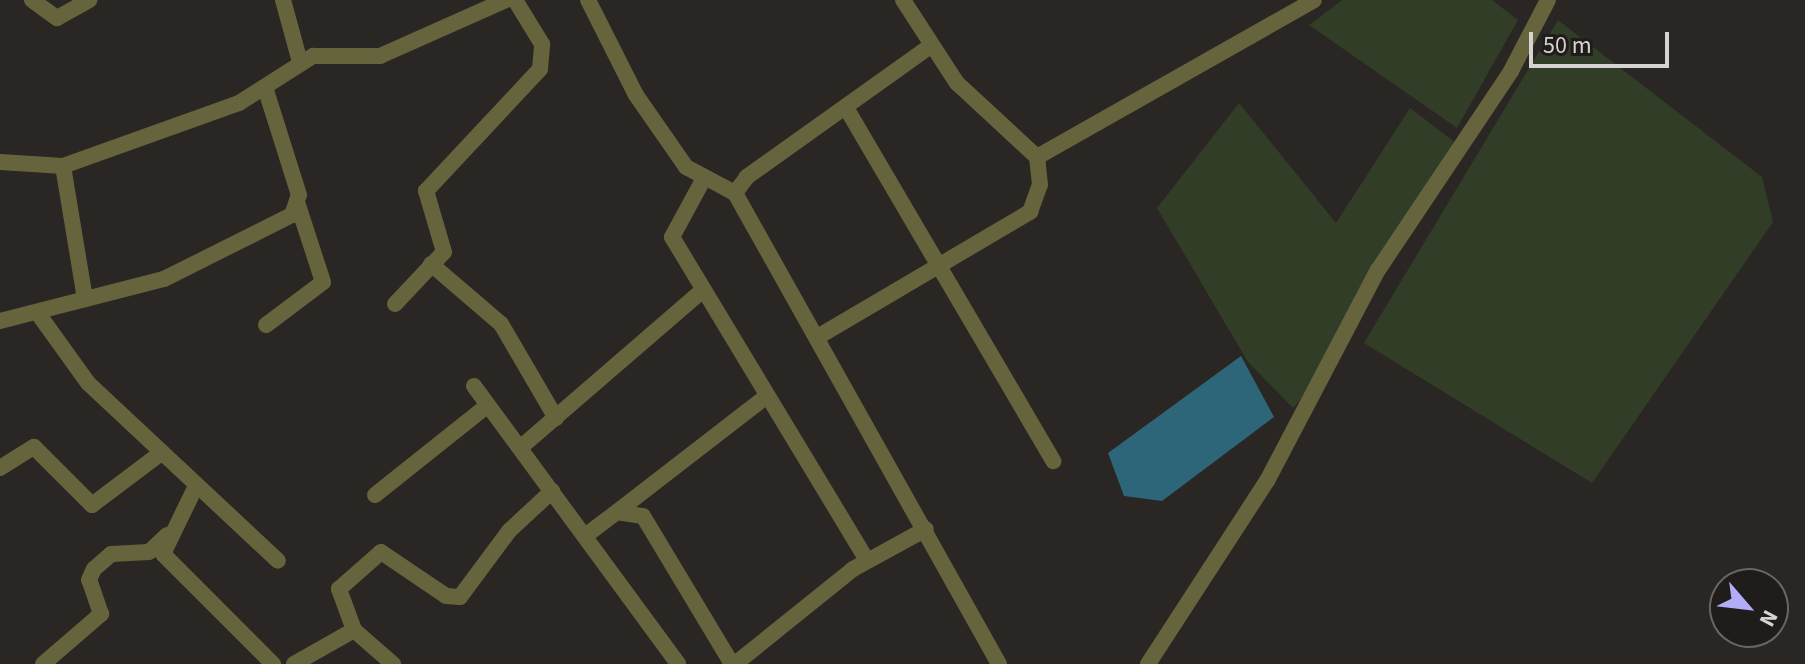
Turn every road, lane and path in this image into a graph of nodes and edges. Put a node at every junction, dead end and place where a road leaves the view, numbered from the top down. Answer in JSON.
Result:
{"nodes":[{"id":1,"x":32,"y":0,"type":"edge"},
{"id":2,"x":89,"y":0,"type":"edge"},
{"id":3,"x":283,"y":0,"type":"edge"},
{"id":4,"x":506,"y":0,"type":"edge"},
{"id":5,"x":515,"y":0,"type":"edge"},
{"id":6,"x":588,"y":0,"type":"edge"},
{"id":7,"x":903,"y":0,"type":"edge"},
{"id":8,"x":1314,"y":0,"type":"edge"},
{"id":9,"x":1548,"y":0,"type":"edge"},
{"id":10,"x":929,"y":47,"type":"junction"},
{"id":11,"x":300,"y":62,"type":"junction"},
{"id":12,"x":265,"y":87,"type":"junction"},
{"id":13,"x":848,"y":111,"type":"junction"},
{"id":14,"x":1037,"y":157,"type":"junction"},
{"id":15,"x":0,"y":162,"type":"edge"},
{"id":16,"x":63,"y":166,"type":"junction"},
{"id":17,"x":703,"y":180,"type":"junction"},
{"id":18,"x":735,"y":193,"type":"junction"},
{"id":19,"x":298,"y":205,"type":"junction"},
{"id":20,"x":431,"y":264,"type":"junction"},
{"id":21,"x":937,"y":269,"type":"junction"},
{"id":22,"x":702,"y":291,"type":"junction"},
{"id":23,"x":85,"y":299,"type":"junction"},
{"id":24,"x":395,"y":304,"type":"dead end"},
{"id":25,"x":37,"y":312,"type":"junction"},
{"id":26,"x":0,"y":321,"type":"edge"},
{"id":27,"x":266,"y":325,"type":"dead end"},
{"id":28,"x":821,"y":335,"type":"junction"},
{"id":29,"x":474,"y":386,"type":"dead end"},
{"id":30,"x":767,"y":396,"type":"junction"},
{"id":31,"x":488,"y":405,"type":"junction"},
{"id":32,"x":556,"y":418,"type":"junction"},
{"id":33,"x":520,"y":448,"type":"junction"},
{"id":34,"x":161,"y":453,"type":"junction"},
{"id":35,"x":1053,"y":461,"type":"dead end"},
{"id":36,"x":0,"y":468,"type":"edge"},
{"id":37,"x":195,"y":488,"type":"junction"},
{"id":38,"x":552,"y":491,"type":"junction"},
{"id":39,"x":375,"y":495,"type":"dead end"},
{"id":40,"x":617,"y":512,"type":"junction"},
{"id":41,"x":926,"y":529,"type":"junction"},
{"id":42,"x":168,"y":534,"type":"junction"},
{"id":43,"x":585,"y":536,"type":"junction"},
{"id":44,"x":867,"y":560,"type":"junction"},
{"id":45,"x":278,"y":561,"type":"dead end"},
{"id":46,"x":354,"y":630,"type":"junction"},
{"id":47,"x":43,"y":664,"type":"edge"},
{"id":48,"x":273,"y":664,"type":"edge"},
{"id":49,"x":294,"y":664,"type":"edge"},
{"id":50,"x":393,"y":664,"type":"edge"},
{"id":51,"x":678,"y":664,"type":"edge"},
{"id":52,"x":734,"y":664,"type":"edge"},
{"id":53,"x":999,"y":664,"type":"edge"},
{"id":54,"x":1148,"y":664,"type":"edge"}],
"edges":[{"from":1,"to":2,"type":"street"},
{"from":3,"to":11,"type":"street"},
{"from":4,"to":11,"type":"street"},
{"from":5,"to":20,"type":"street"},
{"from":6,"to":17,"type":"street"},
{"from":7,"to":10,"type":"street"},
{"from":8,"to":14,"type":"street"},
{"from":9,"to":54,"type":"street"},
{"from":10,"to":13,"type":"street"},
{"from":10,"to":14,"type":"street"},
{"from":11,"to":12,"type":"street"},
{"from":12,"to":16,"type":"street"},
{"from":12,"to":19,"type":"street"},
{"from":13,"to":18,"type":"street"},
{"from":13,"to":21,"type":"street"},
{"from":14,"to":21,"type":"street"},
{"from":15,"to":16,"type":"street"},
{"from":16,"to":23,"type":"street"},
{"from":17,"to":18,"type":"street"},
{"from":17,"to":22,"type":"street"},
{"from":18,"to":28,"type":"street"},
{"from":19,"to":23,"type":"street"},
{"from":19,"to":27,"type":"street"},
{"from":20,"to":24,"type":"street"},
{"from":20,"to":32,"type":"street"},
{"from":21,"to":28,"type":"street"},
{"from":21,"to":35,"type":"street"},
{"from":22,"to":30,"type":"street"},
{"from":22,"to":32,"type":"street"},
{"from":23,"to":25,"type":"street"},
{"from":25,"to":26,"type":"street"},
{"from":25,"to":34,"type":"street"},
{"from":28,"to":41,"type":"street"},
{"from":29,"to":31,"type":"street"},
{"from":30,"to":40,"type":"street"},
{"from":30,"to":44,"type":"street"},
{"from":31,"to":33,"type":"street"},
{"from":31,"to":39,"type":"street"},
{"from":32,"to":33,"type":"street"},
{"from":33,"to":38,"type":"street"},
{"from":34,"to":36,"type":"street"},
{"from":34,"to":37,"type":"street"},
{"from":37,"to":42,"type":"street"},
{"from":37,"to":45,"type":"street"},
{"from":38,"to":43,"type":"street"},
{"from":38,"to":46,"type":"street"},
{"from":40,"to":43,"type":"street"},
{"from":40,"to":52,"type":"street"},
{"from":41,"to":44,"type":"street"},
{"from":41,"to":53,"type":"street"},
{"from":42,"to":47,"type":"street"},
{"from":42,"to":48,"type":"street"},
{"from":43,"to":51,"type":"street"},
{"from":44,"to":52,"type":"street"},
{"from":46,"to":49,"type":"street"},
{"from":46,"to":50,"type":"street"}]}
